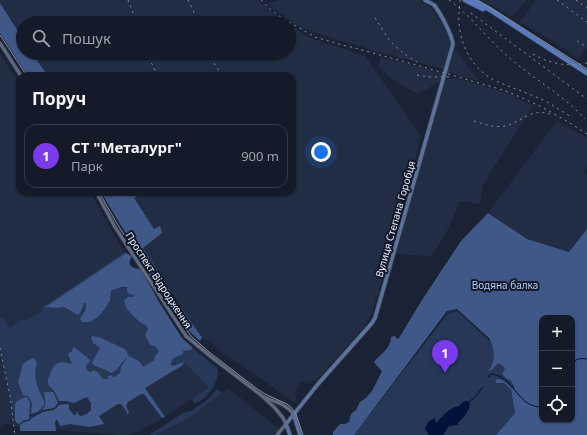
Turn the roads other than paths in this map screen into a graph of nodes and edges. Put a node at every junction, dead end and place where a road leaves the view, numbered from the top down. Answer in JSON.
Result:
{"nodes":[{"id":1,"x":425,"y":0,"type":"edge"},
{"id":2,"x":465,"y":0,"type":"edge"},
{"id":3,"x":473,"y":0,"type":"edge"},
{"id":4,"x":512,"y":25,"type":"junction"},
{"id":5,"x":0,"y":43,"type":"edge"},
{"id":6,"x":18,"y":72,"type":"edge"},
{"id":7,"x":587,"y":73,"type":"edge"},
{"id":8,"x":98,"y":196,"type":"edge"},
{"id":9,"x":260,"y":395,"type":"junction"},
{"id":10,"x":294,"y":415,"type":"junction"},
{"id":11,"x":286,"y":424,"type":"junction"},
{"id":12,"x":277,"y":435,"type":"edge"},
{"id":13,"x":290,"y":435,"type":"edge"},
{"id":14,"x":300,"y":435,"type":"edge"}],
"edges":[{"from":1,"to":10,"type":"main road","name":"Вулиця Степана Горобця"},
{"from":2,"to":4,"type":"main road"},
{"from":3,"to":4,"type":"main road"},
{"from":4,"to":7,"type":"main road"},
{"from":5,"to":6,"type":"street"},
{"from":8,"to":9,"type":"street","name":"Проспект Відродження"},
{"from":9,"to":10,"type":"street","name":"Проспект Відродження"},
{"from":9,"to":11,"type":"street","name":"Проспект Відродження"},
{"from":10,"to":11,"type":"main road","name":"Вулиця Степана Горобця"},
{"from":10,"to":14,"type":"main road"},
{"from":11,"to":12,"type":"street"},
{"from":11,"to":13,"type":"main road","name":"Проспект Відродження"}]}
